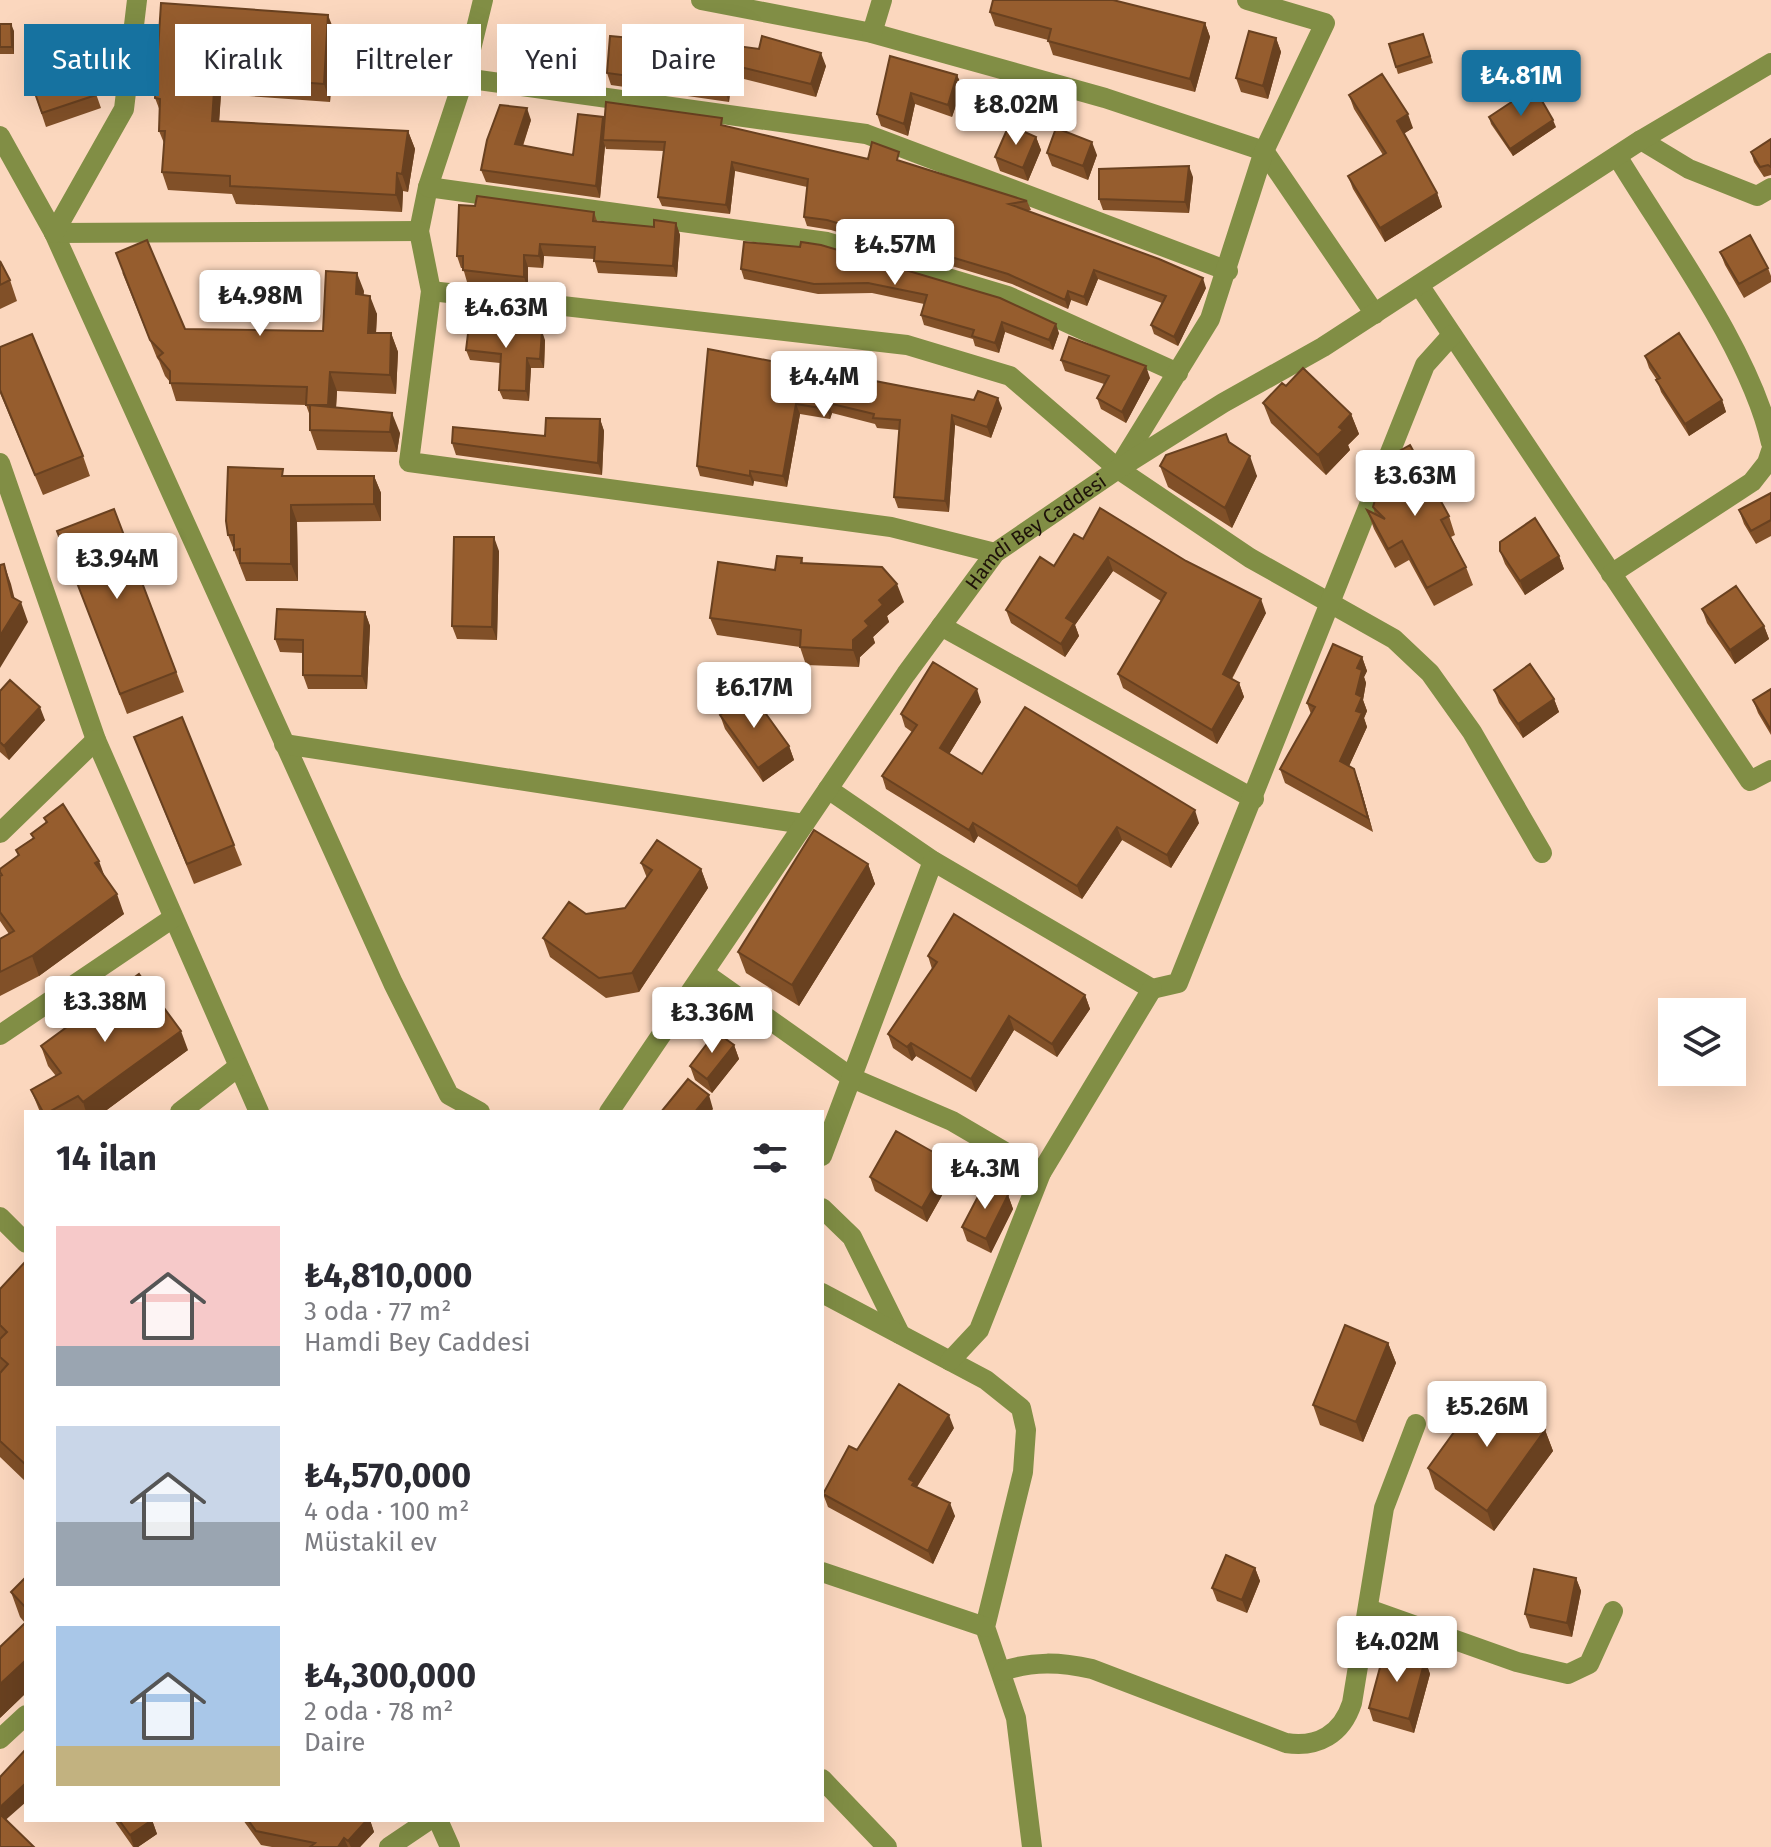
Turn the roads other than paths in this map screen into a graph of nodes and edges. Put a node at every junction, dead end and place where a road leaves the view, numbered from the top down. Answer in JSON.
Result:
{"nodes":[{"id":1,"x":137,"y":0,"type":"edge"},
{"id":2,"x":483,"y":0,"type":"edge"},
{"id":3,"x":701,"y":0,"type":"edge"},
{"id":4,"x":882,"y":0,"type":"edge"},
{"id":5,"x":1247,"y":0,"type":"edge"},
{"id":6,"x":477,"y":24,"type":"edge"},
{"id":7,"x":872,"y":33,"type":"junction"},
{"id":8,"x":1771,"y":63,"type":"edge"},
{"id":9,"x":481,"y":80,"type":"edge"},
{"id":10,"x":458,"y":96,"type":"edge"},
{"id":11,"x":0,"y":136,"type":"edge"},
{"id":12,"x":1641,"y":140,"type":"junction"},
{"id":13,"x":1264,"y":151,"type":"junction"},
{"id":14,"x":1617,"y":156,"type":"junction"},
{"id":15,"x":428,"y":187,"type":"junction"},
{"id":16,"x":1771,"y":188,"type":"edge"},
{"id":17,"x":419,"y":231,"type":"junction"},
{"id":18,"x":54,"y":233,"type":"junction"},
{"id":19,"x":1228,"y":271,"type":"junction"},
{"id":20,"x":1419,"y":285,"type":"junction"},
{"id":21,"x":431,"y":291,"type":"junction"},
{"id":22,"x":1375,"y":314,"type":"junction"},
{"id":23,"x":1452,"y":335,"type":"junction"},
{"id":24,"x":1178,"y":373,"type":"junction"},
{"id":25,"x":1771,"y":443,"type":"edge"},
{"id":26,"x":1771,"y":451,"type":"edge"},
{"id":27,"x":1118,"y":469,"type":"junction"},
{"id":28,"x":1,"y":472,"type":"edge"},
{"id":29,"x":995,"y":553,"type":"junction"},
{"id":30,"x":1611,"y":574,"type":"junction"},
{"id":31,"x":1330,"y":600,"type":"junction"},
{"id":32,"x":941,"y":626,"type":"junction"},
{"id":33,"x":96,"y":740,"type":"junction"},
{"id":34,"x":284,"y":744,"type":"junction"},
{"id":35,"x":1771,"y":770,"type":"edge"},
{"id":36,"x":828,"y":789,"type":"junction"},
{"id":37,"x":1254,"y":799,"type":"junction"},
{"id":38,"x":804,"y":824,"type":"junction"},
{"id":39,"x":0,"y":833,"type":"edge"},
{"id":40,"x":1542,"y":853,"type":"dead end"},
{"id":41,"x":933,"y":861,"type":"junction"},
{"id":42,"x":173,"y":918,"type":"junction"},
{"id":43,"x":704,"y":973,"type":"junction"},
{"id":44,"x":1152,"y":989,"type":"junction"},
{"id":45,"x":0,"y":1035,"type":"edge"},
{"id":46,"x":238,"y":1067,"type":"junction"},
{"id":47,"x":852,"y":1078,"type":"junction"},
{"id":48,"x":183,"y":1110,"type":"edge"},
{"id":49,"x":258,"y":1110,"type":"edge"},
{"id":50,"x":476,"y":1110,"type":"edge"},
{"id":51,"x":610,"y":1110,"type":"edge"},
{"id":52,"x":824,"y":1151,"type":"edge"},
{"id":53,"x":1041,"y":1173,"type":"junction"},
{"id":54,"x":824,"y":1210,"type":"edge"},
{"id":55,"x":0,"y":1217,"type":"edge"},
{"id":56,"x":24,"y":1241,"type":"edge"},
{"id":57,"x":824,"y":1294,"type":"edge"},
{"id":58,"x":900,"y":1334,"type":"junction"},
{"id":59,"x":950,"y":1361,"type":"junction"},
{"id":60,"x":1416,"y":1424,"type":"dead end"},
{"id":61,"x":824,"y":1573,"type":"edge"},
{"id":62,"x":1368,"y":1609,"type":"junction"},
{"id":63,"x":1613,"y":1611,"type":"dead end"},
{"id":64,"x":985,"y":1627,"type":"junction"},
{"id":65,"x":1003,"y":1671,"type":"junction"},
{"id":66,"x":24,"y":1717,"type":"edge"},
{"id":67,"x":0,"y":1739,"type":"edge"},
{"id":68,"x":824,"y":1781,"type":"edge"},
{"id":69,"x":426,"y":1822,"type":"edge"},
{"id":70,"x":439,"y":1822,"type":"edge"},
{"id":71,"x":389,"y":1847,"type":"edge"},
{"id":72,"x":450,"y":1847,"type":"edge"},
{"id":73,"x":887,"y":1847,"type":"edge"},
{"id":74,"x":1032,"y":1847,"type":"edge"}],
"edges":[{"from":1,"to":18,"type":"street"},
{"from":2,"to":6,"type":"street"},
{"from":3,"to":7,"type":"street"},
{"from":4,"to":7,"type":"street"},
{"from":5,"to":13,"type":"street"},
{"from":7,"to":13,"type":"street"},
{"from":8,"to":12,"type":"street","name":"Hamdi Bey Caddesi"},
{"from":9,"to":19,"type":"street"},
{"from":10,"to":15,"type":"street"},
{"from":11,"to":18,"type":"street"},
{"from":12,"to":14,"type":"street","name":"Hamdi Bey Caddesi"},
{"from":12,"to":16,"type":"street"},
{"from":13,"to":19,"type":"street"},
{"from":13,"to":22,"type":"street"},
{"from":14,"to":20,"type":"street","name":"Hamdi Bey Caddesi"},
{"from":14,"to":25,"type":"street"},
{"from":15,"to":17,"type":"street"},
{"from":15,"to":24,"type":"street"},
{"from":17,"to":18,"type":"street"},
{"from":17,"to":21,"type":"street"},
{"from":18,"to":34,"type":"street"},
{"from":19,"to":24,"type":"street"},
{"from":20,"to":22,"type":"street","name":"Hamdi Bey Caddesi"},
{"from":20,"to":23,"type":"street"},
{"from":21,"to":27,"type":"street"},
{"from":21,"to":29,"type":"street"},
{"from":22,"to":27,"type":"street","name":"Hamdi Bey Caddesi"},
{"from":23,"to":30,"type":"street"},
{"from":23,"to":31,"type":"street"},
{"from":24,"to":27,"type":"street"},
{"from":26,"to":30,"type":"street"},
{"from":27,"to":29,"type":"street","name":"Hamdi Bey Caddesi"},
{"from":27,"to":31,"type":"street"},
{"from":28,"to":33,"type":"street"},
{"from":29,"to":32,"type":"street","name":"Hamdi Bey Caddesi"},
{"from":30,"to":35,"type":"street"},
{"from":31,"to":37,"type":"street"},
{"from":31,"to":40,"type":"street"},
{"from":32,"to":36,"type":"street","name":"Hamdi Bey Caddesi"},
{"from":32,"to":37,"type":"street"},
{"from":33,"to":39,"type":"street"},
{"from":33,"to":42,"type":"street"},
{"from":34,"to":38,"type":"street"},
{"from":34,"to":50,"type":"street"},
{"from":36,"to":38,"type":"street","name":"Hamdi Bey Caddesi"},
{"from":36,"to":41,"type":"street"},
{"from":37,"to":44,"type":"street"},
{"from":38,"to":43,"type":"street","name":"Hamdi Bey Caddesi"},
{"from":41,"to":44,"type":"street"},
{"from":41,"to":47,"type":"street"},
{"from":42,"to":45,"type":"street"},
{"from":42,"to":46,"type":"street"},
{"from":43,"to":47,"type":"street"},
{"from":43,"to":51,"type":"street","name":"Hamdi Bey Caddesi"},
{"from":44,"to":53,"type":"street"},
{"from":46,"to":48,"type":"street"},
{"from":46,"to":49,"type":"street"},
{"from":47,"to":52,"type":"street"},
{"from":47,"to":53,"type":"street"},
{"from":53,"to":59,"type":"street"},
{"from":54,"to":58,"type":"street"},
{"from":55,"to":56,"type":"street"},
{"from":57,"to":58,"type":"street"},
{"from":58,"to":59,"type":"street"},
{"from":59,"to":64,"type":"street"},
{"from":60,"to":62,"type":"street"},
{"from":61,"to":64,"type":"street"},
{"from":62,"to":63,"type":"street"},
{"from":62,"to":65,"type":"street"},
{"from":64,"to":65,"type":"street"},
{"from":65,"to":74,"type":"street"},
{"from":66,"to":67,"type":"street"},
{"from":68,"to":73,"type":"street"},
{"from":69,"to":71,"type":"street"},
{"from":70,"to":72,"type":"street"}]}
